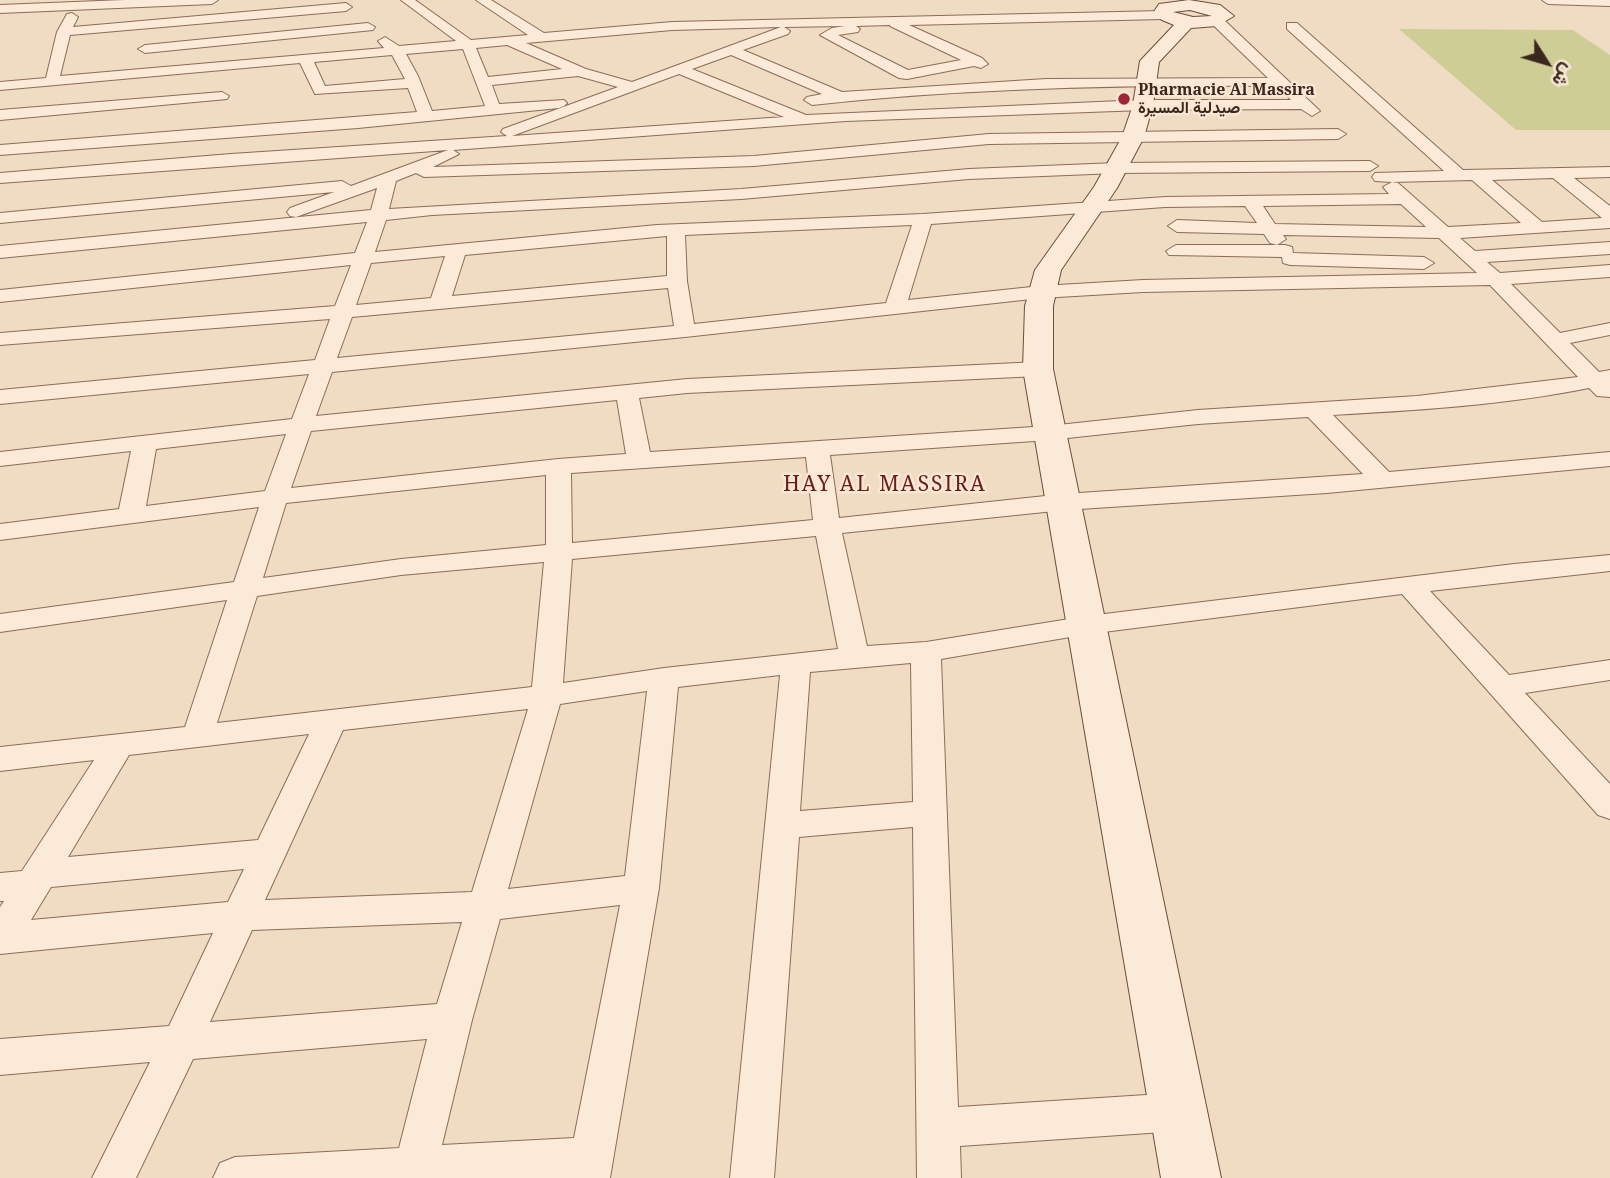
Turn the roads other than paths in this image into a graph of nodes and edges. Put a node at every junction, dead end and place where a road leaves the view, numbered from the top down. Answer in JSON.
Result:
{"nodes":[{"id":1,"x":61,"y":0,"type":"edge"},
{"id":2,"x":212,"y":0,"type":"edge"},
{"id":3,"x":407,"y":0,"type":"edge"},
{"id":4,"x":482,"y":0,"type":"edge"},
{"id":5,"x":1548,"y":0,"type":"edge"},
{"id":6,"x":1118,"y":2,"type":"edge"},
{"id":7,"x":1610,"y":2,"type":"edge"},
{"id":8,"x":341,"y":4,"type":"edge"},
{"id":9,"x":38,"y":8,"type":"junction"},
{"id":10,"x":76,"y":8,"type":"junction"},
{"id":11,"x":0,"y":9,"type":"edge"},
{"id":12,"x":1192,"y":10,"type":"edge"},
{"id":13,"x":0,"y":20,"type":"edge"},
{"id":14,"x":801,"y":23,"type":"junction"},
{"id":15,"x":895,"y":23,"type":"junction"},
{"id":16,"x":147,"y":26,"type":"junction"},
{"id":17,"x":1292,"y":26,"type":"dead end"},
{"id":18,"x":368,"y":27,"type":"junction"},
{"id":19,"x":64,"y":32,"type":"junction"},
{"id":20,"x":540,"y":37,"type":"junction"},
{"id":21,"x":508,"y":40,"type":"junction"},
{"id":22,"x":468,"y":44,"type":"junction"},
{"id":23,"x":145,"y":48,"type":"junction"},
{"id":24,"x":731,"y":50,"type":"junction"},
{"id":25,"x":397,"y":51,"type":"junction"},
{"id":26,"x":306,"y":59,"type":"junction"},
{"id":27,"x":977,"y":61,"type":"junction"},
{"id":28,"x":212,"y":68,"type":"junction"},
{"id":29,"x":681,"y":70,"type":"junction"},
{"id":30,"x":581,"y":72,"type":"junction"},
{"id":31,"x":144,"y":73,"type":"junction"},
{"id":32,"x":907,"y":75,"type":"junction"},
{"id":33,"x":52,"y":81,"type":"junction"},
{"id":34,"x":1281,"y":82,"type":"junction"},
{"id":35,"x":414,"y":83,"type":"junction"},
{"id":36,"x":1020,"y":83,"type":"junction"},
{"id":37,"x":0,"y":86,"type":"edge"},
{"id":38,"x":634,"y":87,"type":"junction"},
{"id":39,"x":481,"y":89,"type":"junction"},
{"id":40,"x":834,"y":94,"type":"junction"},
{"id":41,"x":222,"y":96,"type":"junction"},
{"id":42,"x":600,"y":99,"type":"junction"},
{"id":43,"x":1305,"y":104,"type":"junction"},
{"id":44,"x":772,"y":105,"type":"junction"},
{"id":45,"x":494,"y":110,"type":"junction"},
{"id":46,"x":941,"y":112,"type":"junction"},
{"id":47,"x":0,"y":115,"type":"edge"},
{"id":48,"x":426,"y":117,"type":"junction"},
{"id":49,"x":803,"y":119,"type":"junction"},
{"id":50,"x":1135,"y":123,"type":"junction"},
{"id":51,"x":231,"y":132,"type":"junction"},
{"id":52,"x":1338,"y":134,"type":"junction"},
{"id":53,"x":965,"y":140,"type":"junction"},
{"id":54,"x":482,"y":142,"type":"junction"},
{"id":55,"x":871,"y":149,"type":"junction"},
{"id":56,"x":0,"y":150,"type":"edge"},
{"id":57,"x":1375,"y":172,"type":"junction"},
{"id":58,"x":1610,"y":173,"type":"edge"},
{"id":59,"x":1558,"y":174,"type":"junction"},
{"id":60,"x":1469,"y":176,"type":"junction"},
{"id":61,"x":230,"y":177,"type":"junction"},
{"id":62,"x":0,"y":178,"type":"edge"},
{"id":63,"x":387,"y":178,"type":"junction"},
{"id":64,"x":908,"y":179,"type":"junction"},
{"id":65,"x":144,"y":185,"type":"junction"},
{"id":66,"x":939,"y":193,"type":"dead end"},
{"id":67,"x":1249,"y":199,"type":"junction"},
{"id":68,"x":1404,"y":199,"type":"junction"},
{"id":69,"x":958,"y":201,"type":"dead end"},
{"id":70,"x":1092,"y":207,"type":"junction"},
{"id":71,"x":999,"y":214,"type":"junction"},
{"id":72,"x":379,"y":215,"type":"junction"},
{"id":73,"x":1610,"y":215,"type":"edge"},
{"id":74,"x":0,"y":218,"type":"edge"},
{"id":75,"x":923,"y":219,"type":"junction"},
{"id":76,"x":1610,"y":223,"type":"edge"},
{"id":77,"x":1177,"y":226,"type":"dead end"},
{"id":78,"x":1536,"y":226,"type":"junction"},
{"id":79,"x":257,"y":227,"type":"junction"},
{"id":80,"x":1270,"y":229,"type":"junction"},
{"id":81,"x":676,"y":230,"type":"junction"},
{"id":82,"x":1442,"y":233,"type":"junction"},
{"id":83,"x":120,"y":240,"type":"junction"},
{"id":84,"x":458,"y":248,"type":"junction"},
{"id":85,"x":1610,"y":248,"type":"edge"},
{"id":86,"x":1176,"y":251,"type":"dead end"},
{"id":87,"x":0,"y":253,"type":"edge"},
{"id":88,"x":1288,"y":255,"type":"junction"},
{"id":89,"x":363,"y":258,"type":"junction"},
{"id":90,"x":1472,"y":260,"type":"junction"},
{"id":91,"x":1610,"y":271,"type":"edge"},
{"id":92,"x":1495,"y":279,"type":"junction"},
{"id":93,"x":677,"y":281,"type":"junction"},
{"id":94,"x":96,"y":282,"type":"junction"},
{"id":95,"x":1309,"y":284,"type":"junction"},
{"id":96,"x":77,"y":288,"type":"junction"},
{"id":97,"x":1041,"y":292,"type":"junction"},
{"id":98,"x":0,"y":296,"type":"edge"},
{"id":99,"x":439,"y":303,"type":"junction"},
{"id":100,"x":895,"y":308,"type":"junction"},
{"id":101,"x":13,"y":312,"type":"dead end"},
{"id":102,"x":343,"y":312,"type":"junction"},
{"id":103,"x":1610,"y":330,"type":"edge"},
{"id":104,"x":685,"y":331,"type":"junction"},
{"id":105,"x":0,"y":339,"type":"edge"},
{"id":106,"x":1556,"y":340,"type":"junction"},
{"id":107,"x":325,"y":364,"type":"junction"},
{"id":108,"x":1038,"y":369,"type":"junction"},
{"id":109,"x":1605,"y":385,"type":"edge"},
{"id":110,"x":627,"y":392,"type":"junction"},
{"id":111,"x":0,"y":397,"type":"edge"},
{"id":112,"x":1313,"y":409,"type":"junction"},
{"id":113,"x":302,"y":425,"type":"junction"},
{"id":114,"x":1049,"y":433,"type":"junction"},
{"id":115,"x":145,"y":443,"type":"junction"},
{"id":116,"x":817,"y":447,"type":"junction"},
{"id":117,"x":0,"y":459,"type":"edge"},
{"id":118,"x":639,"y":459,"type":"junction"},
{"id":119,"x":1610,"y":459,"type":"edge"},
{"id":120,"x":558,"y":466,"type":"junction"},
{"id":121,"x":1383,"y":480,"type":"junction"},
{"id":122,"x":275,"y":497,"type":"junction"},
{"id":123,"x":1065,"y":502,"type":"junction"},
{"id":124,"x":131,"y":516,"type":"junction"},
{"id":125,"x":827,"y":527,"type":"junction"},
{"id":126,"x":0,"y":532,"type":"edge"},
{"id":127,"x":559,"y":551,"type":"junction"},
{"id":128,"x":1610,"y":563,"type":"edge"},
{"id":129,"x":1409,"y":585,"type":"junction"},
{"id":130,"x":247,"y":590,"type":"junction"},
{"id":131,"x":0,"y":623,"type":"edge"},
{"id":132,"x":1088,"y":625,"type":"junction"},
{"id":133,"x":926,"y":652,"type":"junction"},
{"id":134,"x":854,"y":657,"type":"junction"},
{"id":135,"x":796,"y":664,"type":"junction"},
{"id":136,"x":1610,"y":670,"type":"edge"},
{"id":137,"x":664,"y":678,"type":"junction"},
{"id":138,"x":1500,"y":687,"type":"junction"},
{"id":139,"x":547,"y":696,"type":"junction"},
{"id":140,"x":332,"y":719,"type":"junction"},
{"id":141,"x":198,"y":734,"type":"junction"},
{"id":142,"x":120,"y":744,"type":"junction"},
{"id":143,"x":0,"y":759,"type":"edge"},
{"id":144,"x":1597,"y":775,"type":"edge"},
{"id":145,"x":1610,"y":806,"type":"edge"},
{"id":146,"x":930,"y":813,"type":"junction"},
{"id":147,"x":782,"y":825,"type":"junction"},
{"id":148,"x":268,"y":853,"type":"junction"},
{"id":149,"x":24,"y":882,"type":"edge"},
{"id":150,"x":641,"y":888,"type":"junction"},
{"id":151,"x":486,"y":906,"type":"junction"},
{"id":152,"x":238,"y":916,"type":"junction"},
{"id":153,"x":0,"y":938,"type":"edge"},
{"id":154,"x":452,"y":1020,"type":"junction"},
{"id":155,"x":180,"y":1044,"type":"junction"},
{"id":156,"x":0,"y":1057,"type":"edge"},
{"id":157,"x":1178,"y":1112,"type":"junction"},
{"id":158,"x":938,"y":1128,"type":"junction"},
{"id":159,"x":590,"y":1167,"type":"edge"},
{"id":160,"x":414,"y":1172,"type":"edge"},
{"id":161,"x":114,"y":1178,"type":"edge"},
{"id":162,"x":235,"y":1178,"type":"edge"},
{"id":163,"x":752,"y":1178,"type":"edge"},
{"id":164,"x":939,"y":1178,"type":"edge"},
{"id":165,"x":1191,"y":1178,"type":"edge"}],
"edges":[{"from":1,"to":9,"type":"street"},
{"from":2,"to":10,"type":"street"},
{"from":3,"to":22,"type":"street"},
{"from":4,"to":20,"type":"street"},
{"from":5,"to":7,"type":"street"},
{"from":6,"to":12,"type":"street"},
{"from":8,"to":16,"type":"street"},
{"from":8,"to":18,"type":"street"},
{"from":9,"to":10,"type":"street"},
{"from":9,"to":11,"type":"street"},
{"from":9,"to":13,"type":"street"},
{"from":10,"to":19,"type":"street"},
{"from":12,"to":15,"type":"street"},
{"from":12,"to":34,"type":"street"},
{"from":12,"to":50,"type":"street"},
{"from":14,"to":15,"type":"street"},
{"from":14,"to":20,"type":"street"},
{"from":14,"to":24,"type":"street"},
{"from":15,"to":27,"type":"street"},
{"from":15,"to":32,"type":"street"},
{"from":16,"to":19,"type":"street"},
{"from":16,"to":23,"type":"street"},
{"from":17,"to":60,"type":"street"},
{"from":18,"to":23,"type":"street"},
{"from":18,"to":25,"type":"street"},
{"from":19,"to":33,"type":"street"},
{"from":20,"to":21,"type":"street"},
{"from":21,"to":22,"type":"street"},
{"from":21,"to":30,"type":"street"},
{"from":22,"to":25,"type":"street"},
{"from":22,"to":39,"type":"street"},
{"from":23,"to":31,"type":"street"},
{"from":24,"to":29,"type":"street"},
{"from":24,"to":40,"type":"street"},
{"from":25,"to":26,"type":"street"},
{"from":25,"to":35,"type":"street"},
{"from":26,"to":28,"type":"street"},
{"from":26,"to":35,"type":"street"},
{"from":27,"to":32,"type":"street"},
{"from":27,"to":36,"type":"street"},
{"from":28,"to":31,"type":"street"},
{"from":28,"to":41,"type":"street"},
{"from":29,"to":38,"type":"street"},
{"from":29,"to":44,"type":"street"},
{"from":30,"to":38,"type":"street"},
{"from":30,"to":39,"type":"street"},
{"from":31,"to":33,"type":"street"},
{"from":32,"to":40,"type":"street"},
{"from":33,"to":37,"type":"street"},
{"from":34,"to":43,"type":"street"},
{"from":34,"to":50,"type":"street"},
{"from":35,"to":48,"type":"street"},
{"from":36,"to":40,"type":"street"},
{"from":36,"to":50,"type":"street"},
{"from":38,"to":42,"type":"street"},
{"from":39,"to":45,"type":"street"},
{"from":40,"to":44,"type":"street"},
{"from":41,"to":47,"type":"street"},
{"from":41,"to":51,"type":"street"},
{"from":42,"to":45,"type":"street"},
{"from":42,"to":54,"type":"street"},
{"from":43,"to":50,"type":"street"},
{"from":43,"to":52,"type":"street"},
{"from":44,"to":49,"type":"street"},
{"from":45,"to":48,"type":"street"},
{"from":46,"to":49,"type":"street"},
{"from":46,"to":50,"type":"street"},
{"from":46,"to":53,"type":"street"},
{"from":48,"to":51,"type":"street"},
{"from":49,"to":54,"type":"street"},
{"from":49,"to":55,"type":"street"},
{"from":50,"to":52,"type":"street"},
{"from":50,"to":53,"type":"street"},
{"from":50,"to":57,"type":"street"},
{"from":50,"to":64,"type":"street"},
{"from":50,"to":70,"type":"street"},
{"from":51,"to":56,"type":"street"},
{"from":51,"to":61,"type":"street"},
{"from":52,"to":57,"type":"street"},
{"from":53,"to":55,"type":"street"},
{"from":54,"to":61,"type":"street"},
{"from":54,"to":63,"type":"street"},
{"from":55,"to":63,"type":"street"},
{"from":55,"to":64,"type":"street"},
{"from":57,"to":60,"type":"street"},
{"from":57,"to":68,"type":"street"},
{"from":58,"to":59,"type":"street"},
{"from":59,"to":60,"type":"street"},
{"from":59,"to":73,"type":"street"},
{"from":60,"to":78,"type":"street"},
{"from":61,"to":63,"type":"street"},
{"from":61,"to":65,"type":"street"},
{"from":61,"to":65,"type":"street"},
{"from":62,"to":65,"type":"street"},
{"from":63,"to":72,"type":"street"},
{"from":63,"to":79,"type":"street"},
{"from":64,"to":66,"type":"street"},
{"from":64,"to":72,"type":"street"},
{"from":65,"to":74,"type":"street"},
{"from":65,"to":83,"type":"street"},
{"from":67,"to":68,"type":"street"},
{"from":67,"to":70,"type":"street"},
{"from":67,"to":80,"type":"street"},
{"from":68,"to":82,"type":"street"},
{"from":69,"to":71,"type":"street"},
{"from":70,"to":71,"type":"street"},
{"from":70,"to":97,"type":"street"},
{"from":71,"to":75,"type":"street"},
{"from":72,"to":79,"type":"street"},
{"from":72,"to":89,"type":"street"},
{"from":75,"to":81,"type":"street"},
{"from":75,"to":100,"type":"street"},
{"from":76,"to":78,"type":"street"},
{"from":77,"to":80,"type":"street"},
{"from":78,"to":82,"type":"street"},
{"from":79,"to":83,"type":"street"},
{"from":79,"to":94,"type":"street"},
{"from":80,"to":82,"type":"street"},
{"from":80,"to":88,"type":"street"},
{"from":81,"to":84,"type":"street"},
{"from":81,"to":93,"type":"street"},
{"from":82,"to":90,"type":"street"},
{"from":83,"to":87,"type":"street"},
{"from":83,"to":94,"type":"street"},
{"from":84,"to":89,"type":"street"},
{"from":84,"to":99,"type":"street"},
{"from":85,"to":90,"type":"street"},
{"from":86,"to":88,"type":"street"},
{"from":88,"to":90,"type":"street"},
{"from":88,"to":95,"type":"street"},
{"from":89,"to":96,"type":"street"},
{"from":89,"to":102,"type":"street"},
{"from":90,"to":92,"type":"street"},
{"from":91,"to":92,"type":"street"},
{"from":92,"to":95,"type":"street"},
{"from":92,"to":106,"type":"street"},
{"from":93,"to":99,"type":"street"},
{"from":93,"to":104,"type":"street"},
{"from":94,"to":96,"type":"street"},
{"from":95,"to":97,"type":"street"},
{"from":96,"to":98,"type":"street"},
{"from":96,"to":101,"type":"street"},
{"from":97,"to":100,"type":"street"},
{"from":97,"to":108,"type":"street"},
{"from":99,"to":102,"type":"street"},
{"from":100,"to":104,"type":"street"},
{"from":102,"to":105,"type":"street"},
{"from":102,"to":107,"type":"street"},
{"from":103,"to":106,"type":"street"},
{"from":104,"to":107,"type":"street"},
{"from":106,"to":109,"type":"street"},
{"from":107,"to":111,"type":"street"},
{"from":107,"to":113,"type":"street"},
{"from":108,"to":110,"type":"street"},
{"from":108,"to":114,"type":"street"},
{"from":109,"to":112,"type":"street"},
{"from":110,"to":113,"type":"street"},
{"from":110,"to":118,"type":"street"},
{"from":112,"to":114,"type":"street"},
{"from":112,"to":121,"type":"street"},
{"from":113,"to":115,"type":"street"},
{"from":113,"to":122,"type":"street"},
{"from":114,"to":116,"type":"street"},
{"from":114,"to":123,"type":"street"},
{"from":115,"to":117,"type":"street"},
{"from":115,"to":124,"type":"street"},
{"from":116,"to":118,"type":"street"},
{"from":116,"to":125,"type":"street"},
{"from":118,"to":120,"type":"street"},
{"from":119,"to":121,"type":"street"},
{"from":120,"to":122,"type":"street"},
{"from":120,"to":127,"type":"street"},
{"from":121,"to":123,"type":"street"},
{"from":122,"to":124,"type":"street"},
{"from":122,"to":130,"type":"street"},
{"from":123,"to":125,"type":"street"},
{"from":123,"to":132,"type":"street"},
{"from":124,"to":126,"type":"street"},
{"from":125,"to":127,"type":"street"},
{"from":125,"to":134,"type":"street"},
{"from":127,"to":130,"type":"street"},
{"from":127,"to":139,"type":"street"},
{"from":128,"to":129,"type":"street"},
{"from":129,"to":132,"type":"street"},
{"from":129,"to":138,"type":"street"},
{"from":130,"to":131,"type":"street"},
{"from":130,"to":141,"type":"street"},
{"from":132,"to":133,"type":"street"},
{"from":132,"to":157,"type":"street"},
{"from":133,"to":134,"type":"street"},
{"from":133,"to":146,"type":"street"},
{"from":134,"to":135,"type":"street"},
{"from":135,"to":137,"type":"street"},
{"from":135,"to":147,"type":"street"},
{"from":136,"to":138,"type":"street"},
{"from":137,"to":139,"type":"street"},
{"from":137,"to":150,"type":"street"},
{"from":138,"to":144,"type":"street"},
{"from":139,"to":140,"type":"street"},
{"from":139,"to":151,"type":"street"},
{"from":140,"to":141,"type":"street"},
{"from":140,"to":148,"type":"street"},
{"from":141,"to":142,"type":"street"},
{"from":142,"to":143,"type":"street"},
{"from":142,"to":149,"type":"street"},
{"from":144,"to":145,"type":"street"},
{"from":146,"to":147,"type":"street"},
{"from":146,"to":158,"type":"street"},
{"from":147,"to":163,"type":"street"},
{"from":148,"to":149,"type":"street"},
{"from":148,"to":152,"type":"street"},
{"from":149,"to":153,"type":"street"},
{"from":150,"to":151,"type":"street"},
{"from":150,"to":159,"type":"street"},
{"from":151,"to":152,"type":"street"},
{"from":151,"to":154,"type":"street"},
{"from":152,"to":153,"type":"street"},
{"from":152,"to":155,"type":"street"},
{"from":154,"to":155,"type":"street"},
{"from":154,"to":160,"type":"street"},
{"from":155,"to":156,"type":"street"},
{"from":155,"to":161,"type":"street"},
{"from":157,"to":158,"type":"street"},
{"from":157,"to":165,"type":"street"},
{"from":158,"to":164,"type":"street"},
{"from":159,"to":160,"type":"street"},
{"from":160,"to":162,"type":"street"}]}
